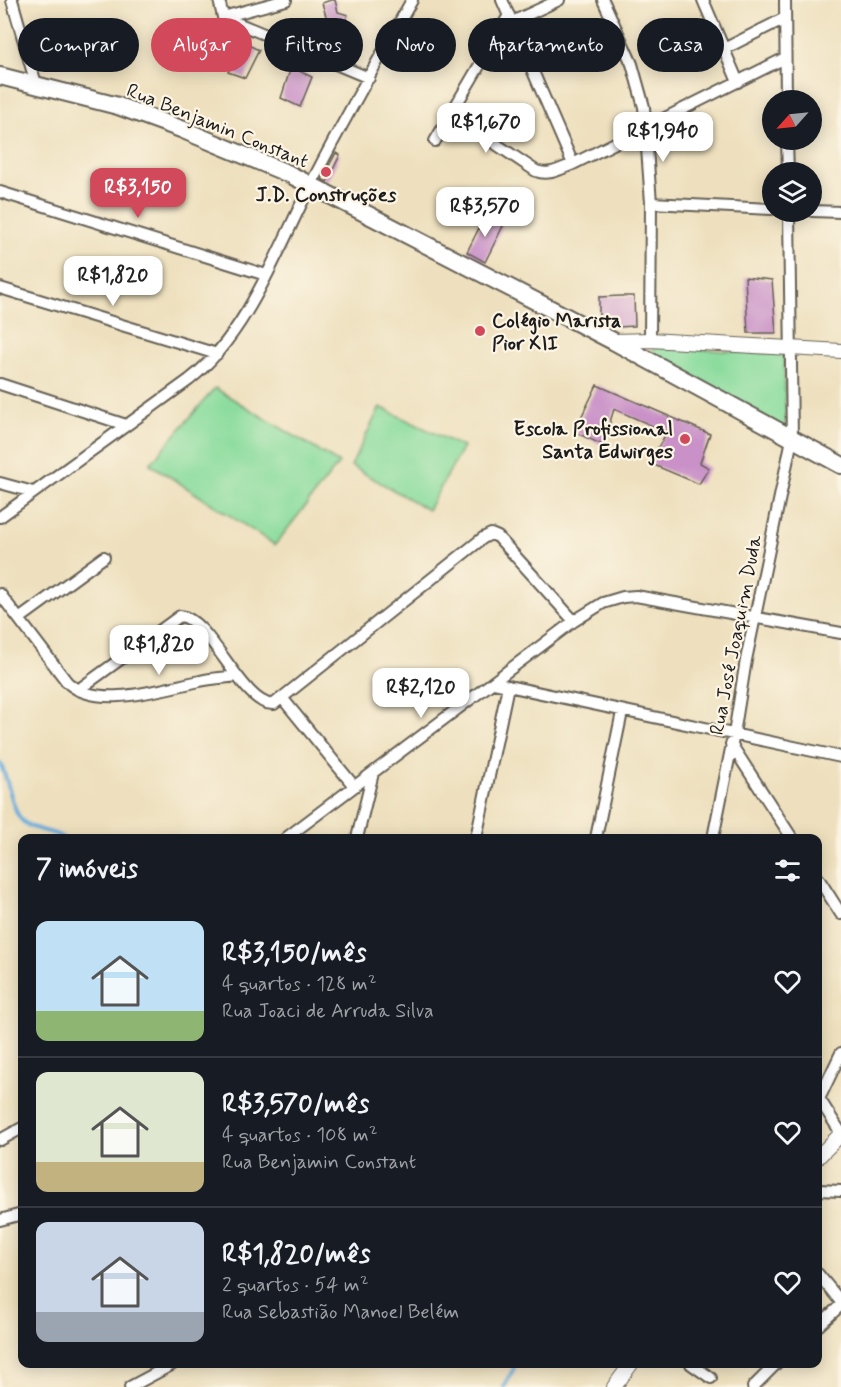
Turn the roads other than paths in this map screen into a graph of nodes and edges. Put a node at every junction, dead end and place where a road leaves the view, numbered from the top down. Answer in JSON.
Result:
{"nodes":[{"id":1,"x":12,"y":0,"type":"edge"},
{"id":2,"x":219,"y":0,"type":"edge"},
{"id":3,"x":286,"y":0,"type":"edge"},
{"id":4,"x":412,"y":0,"type":"edge"},
{"id":5,"x":502,"y":0,"type":"edge"},
{"id":6,"x":559,"y":0,"type":"edge"},
{"id":7,"x":603,"y":0,"type":"edge"},
{"id":8,"x":703,"y":0,"type":"edge"},
{"id":9,"x":784,"y":0,"type":"edge"},
{"id":10,"x":223,"y":17,"type":"junction"},
{"id":11,"x":511,"y":18,"type":"edge"},
{"id":12,"x":514,"y":18,"type":"edge"},
{"id":13,"x":711,"y":18,"type":"edge"},
{"id":14,"x":785,"y":18,"type":"junction"},
{"id":15,"x":724,"y":49,"type":"joint"},
{"id":16,"x":785,"y":58,"type":"junction"},
{"id":17,"x":478,"y":72,"type":"edge"},
{"id":18,"x":534,"y":72,"type":"edge"},
{"id":19,"x":0,"y":76,"type":"edge"},
{"id":20,"x":369,"y":78,"type":"junction"},
{"id":21,"x":738,"y":82,"type":"junction"},
{"id":22,"x":36,"y":84,"type":"junction"},
{"id":23,"x":786,"y":90,"type":"edge"},
{"id":24,"x":451,"y":114,"type":"junction"},
{"id":25,"x":646,"y":128,"type":"junction"},
{"id":26,"x":435,"y":141,"type":"dead end"},
{"id":27,"x":573,"y":164,"type":"junction"},
{"id":28,"x":310,"y":185,"type":"junction"},
{"id":29,"x":0,"y":192,"type":"edge"},
{"id":30,"x":651,"y":203,"type":"junction"},
{"id":31,"x":762,"y":209,"type":"edge"},
{"id":32,"x":822,"y":211,"type":"edge"},
{"id":33,"x":841,"y":212,"type":"edge"},
{"id":34,"x":789,"y":222,"type":"edge"},
{"id":35,"x":266,"y":275,"type":"junction"},
{"id":36,"x":0,"y":288,"type":"edge"},
{"id":37,"x":650,"y":340,"type":"junction"},
{"id":38,"x":613,"y":341,"type":"junction"},
{"id":39,"x":792,"y":349,"type":"junction"},
{"id":40,"x":841,"y":351,"type":"edge"},
{"id":41,"x":217,"y":354,"type":"junction"},
{"id":42,"x":0,"y":384,"type":"edge"},
{"id":43,"x":126,"y":425,"type":"junction"},
{"id":44,"x":792,"y":439,"type":"junction"},
{"id":45,"x":841,"y":465,"type":"edge"},
{"id":46,"x":0,"y":483,"type":"edge"},
{"id":47,"x":33,"y":492,"type":"junction"},
{"id":48,"x":0,"y":517,"type":"edge"},
{"id":49,"x":104,"y":557,"type":"dead end"},
{"id":50,"x":0,"y":594,"type":"edge"},
{"id":51,"x":19,"y":619,"type":"junction"},
{"id":52,"x":755,"y":619,"type":"junction"},
{"id":53,"x":574,"y":621,"type":"junction"},
{"id":54,"x":841,"y":633,"type":"edge"},
{"id":55,"x":237,"y":676,"type":"junction"},
{"id":56,"x":494,"y":682,"type":"junction"},
{"id":57,"x":508,"y":686,"type":"junction"},
{"id":58,"x":78,"y":690,"type":"junction"},
{"id":59,"x":283,"y":699,"type":"junction"},
{"id":60,"x":622,"y":712,"type":"junction"},
{"id":61,"x":733,"y":739,"type":"junction"},
{"id":62,"x":841,"y":757,"type":"edge"},
{"id":63,"x":373,"y":773,"type":"junction"},
{"id":64,"x":354,"y":786,"type":"junction"},
{"id":65,"x":291,"y":834,"type":"edge"},
{"id":66,"x":358,"y":834,"type":"edge"},
{"id":67,"x":477,"y":834,"type":"edge"},
{"id":68,"x":597,"y":834,"type":"edge"},
{"id":69,"x":714,"y":834,"type":"edge"},
{"id":70,"x":790,"y":834,"type":"edge"},
{"id":71,"x":822,"y":884,"type":"edge"},
{"id":72,"x":841,"y":914,"type":"edge"},
{"id":73,"x":841,"y":1053,"type":"edge"},
{"id":74,"x":822,"y":1090,"type":"edge"},
{"id":75,"x":822,"y":1104,"type":"edge"},
{"id":76,"x":18,"y":1130,"type":"edge"},
{"id":77,"x":841,"y":1133,"type":"edge"},
{"id":78,"x":0,"y":1140,"type":"edge"},
{"id":79,"x":822,"y":1153,"type":"edge"},
{"id":80,"x":822,"y":1190,"type":"edge"},
{"id":81,"x":841,"y":1191,"type":"edge"},
{"id":82,"x":18,"y":1215,"type":"edge"},
{"id":83,"x":0,"y":1220,"type":"edge"},
{"id":84,"x":822,"y":1279,"type":"edge"},
{"id":85,"x":841,"y":1304,"type":"edge"},
{"id":86,"x":822,"y":1322,"type":"edge"},
{"id":87,"x":166,"y":1368,"type":"edge"},
{"id":88,"x":628,"y":1368,"type":"edge"},
{"id":89,"x":697,"y":1368,"type":"edge"},
{"id":90,"x":772,"y":1368,"type":"edge"},
{"id":91,"x":711,"y":1378,"type":"dead end"},
{"id":92,"x":130,"y":1387,"type":"edge"},
{"id":93,"x":614,"y":1387,"type":"edge"},
{"id":94,"x":753,"y":1387,"type":"edge"}],
"edges":[{"from":1,"to":22,"type":"street"},
{"from":2,"to":10,"type":"street"},
{"from":3,"to":10,"type":"street"},
{"from":4,"to":20,"type":"street"},
{"from":5,"to":11,"type":"street"},
{"from":6,"to":12,"type":"street"},
{"from":7,"to":25,"type":"street"},
{"from":8,"to":13,"type":"street"},
{"from":9,"to":14,"type":"street"},
{"from":10,"to":20,"type":"street"},
{"from":14,"to":15,"type":"street"},
{"from":14,"to":16,"type":"street"},
{"from":15,"to":21,"type":"street"},
{"from":16,"to":21,"type":"street"},
{"from":16,"to":23,"type":"street"},
{"from":17,"to":24,"type":"street"},
{"from":18,"to":27,"type":"street"},
{"from":19,"to":22,"type":"main road","name":"Rua Benjamin Constant"},
{"from":20,"to":28,"type":"street"},
{"from":21,"to":25,"type":"street"},
{"from":22,"to":28,"type":"main road","name":"Rua Benjamin Constant"},
{"from":24,"to":26,"type":"street"},
{"from":24,"to":27,"type":"street"},
{"from":25,"to":27,"type":"street"},
{"from":25,"to":30,"type":"street"},
{"from":28,"to":35,"type":"street"},
{"from":28,"to":38,"type":"main road","name":"Rua Benjamin Constant"},
{"from":29,"to":35,"type":"street"},
{"from":30,"to":31,"type":"street"},
{"from":30,"to":37,"type":"street"},
{"from":32,"to":33,"type":"street"},
{"from":34,"to":39,"type":"street","name":"Rua José Joaquim Duda"},
{"from":35,"to":41,"type":"street"},
{"from":36,"to":41,"type":"street"},
{"from":37,"to":38,"type":"street"},
{"from":37,"to":39,"type":"street"},
{"from":38,"to":44,"type":"main road","name":"Rua Benjamin Constant"},
{"from":39,"to":40,"type":"street"},
{"from":39,"to":44,"type":"street","name":"Rua José Joaquim Duda"},
{"from":41,"to":43,"type":"street"},
{"from":42,"to":43,"type":"street"},
{"from":43,"to":47,"type":"street"},
{"from":44,"to":45,"type":"main road","name":"Rua Benjamin Constant"},
{"from":44,"to":52,"type":"street","name":"Rua José Joaquim Duda"},
{"from":46,"to":47,"type":"street"},
{"from":47,"to":48,"type":"street"},
{"from":49,"to":51,"type":"street"},
{"from":50,"to":51,"type":"street"},
{"from":51,"to":58,"type":"street"},
{"from":52,"to":53,"type":"street"},
{"from":52,"to":54,"type":"street"},
{"from":52,"to":61,"type":"street","name":"Rua José Joaquim Duda"},
{"from":53,"to":56,"type":"street"},
{"from":53,"to":59,"type":"street"},
{"from":55,"to":58,"type":"street"},
{"from":55,"to":58,"type":"street"},
{"from":55,"to":59,"type":"street"},
{"from":56,"to":57,"type":"street"},
{"from":56,"to":63,"type":"street"},
{"from":57,"to":60,"type":"street"},
{"from":57,"to":67,"type":"street"},
{"from":59,"to":64,"type":"street"},
{"from":60,"to":61,"type":"street"},
{"from":60,"to":68,"type":"street"},
{"from":61,"to":62,"type":"street"},
{"from":61,"to":69,"type":"street","name":"Rua José Joaquim Duda"},
{"from":61,"to":70,"type":"street"},
{"from":63,"to":64,"type":"street"},
{"from":63,"to":66,"type":"street"},
{"from":64,"to":65,"type":"street"},
{"from":71,"to":72,"type":"street"},
{"from":73,"to":74,"type":"street"},
{"from":75,"to":77,"type":"street"},
{"from":76,"to":78,"type":"street"},
{"from":77,"to":79,"type":"street"},
{"from":80,"to":81,"type":"street"},
{"from":82,"to":83,"type":"street"},
{"from":84,"to":85,"type":"street"},
{"from":85,"to":86,"type":"street"},
{"from":87,"to":92,"type":"street"},
{"from":88,"to":93,"type":"street"},
{"from":89,"to":91,"type":"street"},
{"from":90,"to":94,"type":"street"}]}
